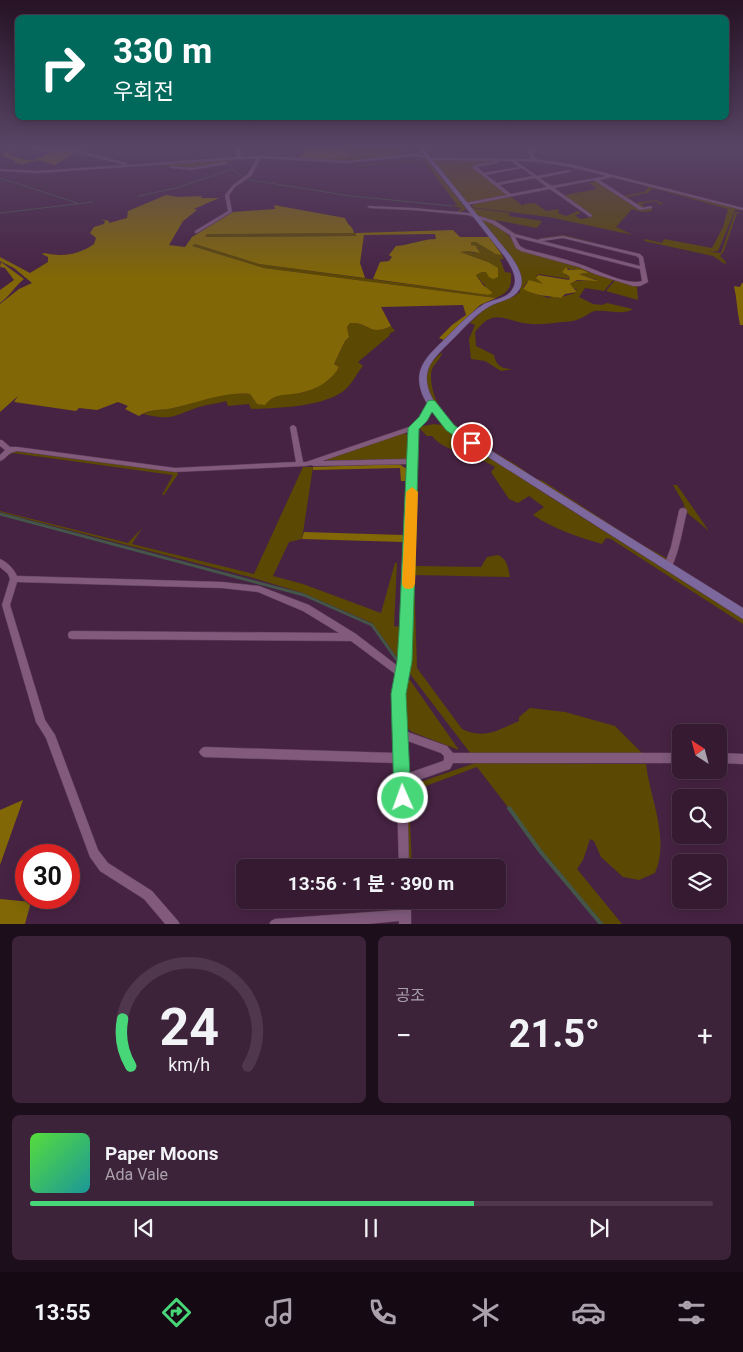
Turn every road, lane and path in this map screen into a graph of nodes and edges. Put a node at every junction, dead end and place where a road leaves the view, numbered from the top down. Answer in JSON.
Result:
{"nodes":[{"id":1,"x":231,"y":190,"type":"edge"},
{"id":2,"x":456,"y":190,"type":"edge"},
{"id":3,"x":504,"y":190,"type":"edge"},
{"id":4,"x":535,"y":190,"type":"edge"},
{"id":5,"x":555,"y":190,"type":"edge"},
{"id":6,"x":612,"y":190,"type":"edge"},
{"id":7,"x":669,"y":190,"type":"edge"},
{"id":8,"x":510,"y":195,"type":"junction"},
{"id":9,"x":467,"y":204,"type":"junction"},
{"id":10,"x":370,"y":207,"type":"dead end"},
{"id":11,"x":650,"y":207,"type":"dead end"},
{"id":12,"x":743,"y":209,"type":"edge"},
{"id":13,"x":475,"y":216,"type":"junction"},
{"id":14,"x":590,"y":216,"type":"dead end"},
{"id":15,"x":197,"y":232,"type":"dead end"},
{"id":16,"x":513,"y":235,"type":"junction"},
{"id":17,"x":537,"y":241,"type":"junction"},
{"id":18,"x":643,"y":268,"type":"junction"},
{"id":19,"x":432,"y":404,"type":"junction"},
{"id":20,"x":293,"y":427,"type":"dead end"},
{"id":21,"x":414,"y":428,"type":"junction"},
{"id":22,"x":0,"y":442,"type":"edge"},
{"id":23,"x":9,"y":450,"type":"junction"},
{"id":24,"x":0,"y":459,"type":"edge"},
{"id":25,"x":413,"y":461,"type":"junction"},
{"id":26,"x":303,"y":464,"type":"junction"},
{"id":27,"x":683,"y":511,"type":"dead end"},
{"id":28,"x":0,"y":562,"type":"edge"},
{"id":29,"x":668,"y":566,"type":"junction"},
{"id":30,"x":14,"y":578,"type":"junction"},
{"id":31,"x":743,"y":614,"type":"edge"},
{"id":32,"x":72,"y":635,"type":"dead end"},
{"id":33,"x":353,"y":637,"type":"junction"},
{"id":34,"x":402,"y":674,"type":"junction"},
{"id":35,"x":401,"y":734,"type":"junction"},
{"id":36,"x":204,"y":752,"type":"dead end"},
{"id":37,"x":401,"y":758,"type":"junction"},
{"id":38,"x":449,"y":758,"type":"junction"},
{"id":39,"x":672,"y":758,"type":"edge"},
{"id":40,"x":728,"y":758,"type":"edge"},
{"id":41,"x":743,"y":758,"type":"edge"},
{"id":42,"x":402,"y":781,"type":"junction"},
{"id":43,"x":404,"y":859,"type":"edge"},
{"id":44,"x":405,"y":920,"type":"edge"},
{"id":45,"x":174,"y":924,"type":"edge"},
{"id":46,"x":275,"y":924,"type":"edge"}],
"edges":[{"from":1,"to":15,"type":"street"},
{"from":2,"to":9,"type":"street"},
{"from":3,"to":8,"type":"street"},
{"from":4,"to":8,"type":"street"},
{"from":5,"to":14,"type":"street"},
{"from":6,"to":11,"type":"street"},
{"from":7,"to":12,"type":"street"},
{"from":8,"to":9,"type":"street"},
{"from":9,"to":13,"type":"street"},
{"from":10,"to":13,"type":"street"},
{"from":13,"to":16,"type":"street"},
{"from":13,"to":19,"type":"street"},
{"from":16,"to":17,"type":"street"},
{"from":16,"to":18,"type":"street"},
{"from":17,"to":18,"type":"street"},
{"from":17,"to":18,"type":"street"},
{"from":19,"to":21,"type":"street"},
{"from":19,"to":29,"type":"street"},
{"from":20,"to":26,"type":"street"},
{"from":21,"to":25,"type":"street"},
{"from":21,"to":26,"type":"street"},
{"from":22,"to":23,"type":"street"},
{"from":23,"to":24,"type":"street"},
{"from":23,"to":26,"type":"street"},
{"from":25,"to":26,"type":"street"},
{"from":25,"to":34,"type":"street"},
{"from":27,"to":29,"type":"street"},
{"from":28,"to":30,"type":"street"},
{"from":29,"to":31,"type":"street"},
{"from":30,"to":33,"type":"street"},
{"from":30,"to":45,"type":"street"},
{"from":32,"to":33,"type":"street"},
{"from":33,"to":34,"type":"street"},
{"from":34,"to":35,"type":"street"},
{"from":35,"to":37,"type":"street"},
{"from":35,"to":38,"type":"street"},
{"from":36,"to":37,"type":"street"},
{"from":37,"to":42,"type":"street"},
{"from":38,"to":39,"type":"street"},
{"from":38,"to":42,"type":"street"},
{"from":40,"to":41,"type":"street"},
{"from":42,"to":43,"type":"street"},
{"from":44,"to":46,"type":"street"}]}
